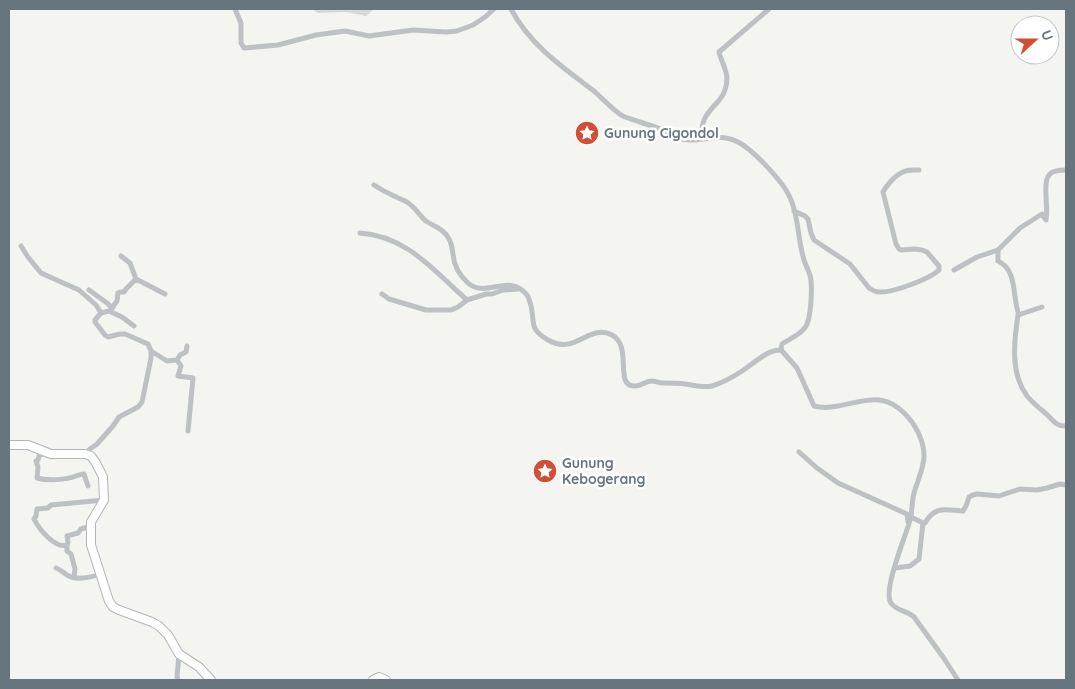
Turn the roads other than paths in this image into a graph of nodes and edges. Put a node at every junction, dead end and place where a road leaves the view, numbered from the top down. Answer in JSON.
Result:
{"nodes":[{"id":1,"x":235,"y":9,"type":"edge"},
{"id":2,"x":494,"y":9,"type":"edge"},
{"id":3,"x":506,"y":9,"type":"edge"},
{"id":4,"x":511,"y":9,"type":"edge"},
{"id":5,"x":769,"y":9,"type":"edge"},
{"id":6,"x":515,"y":16,"type":"junction"},
{"id":7,"x":701,"y":139,"type":"junction"},
{"id":8,"x":919,"y":170,"type":"dead end"},
{"id":9,"x":1066,"y":170,"type":"edge"},
{"id":10,"x":374,"y":185,"type":"dead end"},
{"id":11,"x":794,"y":211,"type":"junction"},
{"id":12,"x":360,"y":233,"type":"dead end"},
{"id":13,"x":21,"y":246,"type":"dead end"},
{"id":14,"x":998,"y":250,"type":"junction"},
{"id":15,"x":121,"y":256,"type":"dead end"},
{"id":16,"x":954,"y":270,"type":"dead end"},
{"id":17,"x":136,"y":279,"type":"junction"},
{"id":18,"x":519,"y":289,"type":"junction"},
{"id":19,"x":90,"y":290,"type":"dead end"},
{"id":20,"x":165,"y":294,"type":"dead end"},
{"id":21,"x":382,"y":294,"type":"dead end"},
{"id":22,"x":467,"y":300,"type":"junction"},
{"id":23,"x":1042,"y":307,"type":"dead end"},
{"id":24,"x":111,"y":310,"type":"junction"},
{"id":25,"x":102,"y":314,"type":"junction"},
{"id":26,"x":1018,"y":315,"type":"junction"},
{"id":27,"x":134,"y":326,"type":"dead end"},
{"id":28,"x":187,"y":346,"type":"dead end"},
{"id":29,"x":781,"y":350,"type":"junction"},
{"id":30,"x":151,"y":351,"type":"junction"},
{"id":31,"x":177,"y":360,"type":"junction"},
{"id":32,"x":1066,"y":426,"type":"edge"},
{"id":33,"x":188,"y":431,"type":"dead end"},
{"id":34,"x":9,"y":445,"type":"edge"},
{"id":35,"x":47,"y":452,"type":"junction"},
{"id":36,"x":799,"y":452,"type":"dead end"},
{"id":37,"x":86,"y":454,"type":"junction"},
{"id":38,"x":1066,"y":485,"type":"edge"},
{"id":39,"x":88,"y":486,"type":"dead end"},
{"id":40,"x":104,"y":500,"type":"junction"},
{"id":41,"x":911,"y":517,"type":"junction"},
{"id":42,"x":923,"y":523,"type":"junction"},
{"id":43,"x":91,"y":526,"type":"junction"},
{"id":44,"x":907,"y":532,"type":"junction"},
{"id":45,"x":67,"y":545,"type":"junction"},
{"id":46,"x":56,"y":568,"type":"dead end"},
{"id":47,"x":895,"y":568,"type":"junction"},
{"id":48,"x":101,"y":574,"type":"junction"},
{"id":49,"x":74,"y":577,"type":"junction"},
{"id":50,"x":179,"y":654,"type":"junction"},
{"id":51,"x":178,"y":680,"type":"edge"},
{"id":52,"x":211,"y":680,"type":"edge"},
{"id":53,"x":373,"y":680,"type":"edge"},
{"id":54,"x":386,"y":680,"type":"edge"},
{"id":55,"x":958,"y":680,"type":"edge"}],
"edges":[{"from":1,"to":2,"type":"street"},
{"from":3,"to":6,"type":"street"},
{"from":4,"to":6,"type":"street"},
{"from":5,"to":7,"type":"street"},
{"from":6,"to":7,"type":"street"},
{"from":7,"to":11,"type":"street"},
{"from":8,"to":11,"type":"street"},
{"from":9,"to":14,"type":"street"},
{"from":10,"to":18,"type":"street"},
{"from":11,"to":29,"type":"street"},
{"from":12,"to":22,"type":"street"},
{"from":13,"to":25,"type":"street"},
{"from":14,"to":16,"type":"street"},
{"from":14,"to":26,"type":"street"},
{"from":15,"to":17,"type":"street"},
{"from":17,"to":20,"type":"street"},
{"from":17,"to":24,"type":"street"},
{"from":18,"to":22,"type":"street"},
{"from":18,"to":29,"type":"street"},
{"from":19,"to":24,"type":"street"},
{"from":21,"to":22,"type":"street"},
{"from":23,"to":26,"type":"street"},
{"from":24,"to":25,"type":"street"},
{"from":24,"to":27,"type":"street"},
{"from":25,"to":30,"type":"street"},
{"from":26,"to":32,"type":"street"},
{"from":28,"to":31,"type":"street"},
{"from":29,"to":41,"type":"street"},
{"from":30,"to":31,"type":"street"},
{"from":30,"to":37,"type":"street"},
{"from":31,"to":33,"type":"street"},
{"from":34,"to":35,"type":"street"},
{"from":35,"to":37,"type":"street"},
{"from":35,"to":39,"type":"street"},
{"from":36,"to":44,"type":"street"},
{"from":37,"to":40,"type":"street"},
{"from":38,"to":42,"type":"street"},
{"from":40,"to":43,"type":"street"},
{"from":40,"to":45,"type":"street"},
{"from":41,"to":42,"type":"street"},
{"from":41,"to":44,"type":"street"},
{"from":42,"to":47,"type":"street"},
{"from":43,"to":45,"type":"street"},
{"from":43,"to":48,"type":"street"},
{"from":44,"to":47,"type":"street"},
{"from":45,"to":49,"type":"street"},
{"from":46,"to":49,"type":"street"},
{"from":47,"to":55,"type":"street"},
{"from":48,"to":49,"type":"street"},
{"from":48,"to":50,"type":"street"},
{"from":50,"to":51,"type":"street"},
{"from":50,"to":52,"type":"street"},
{"from":53,"to":54,"type":"street"}]}
